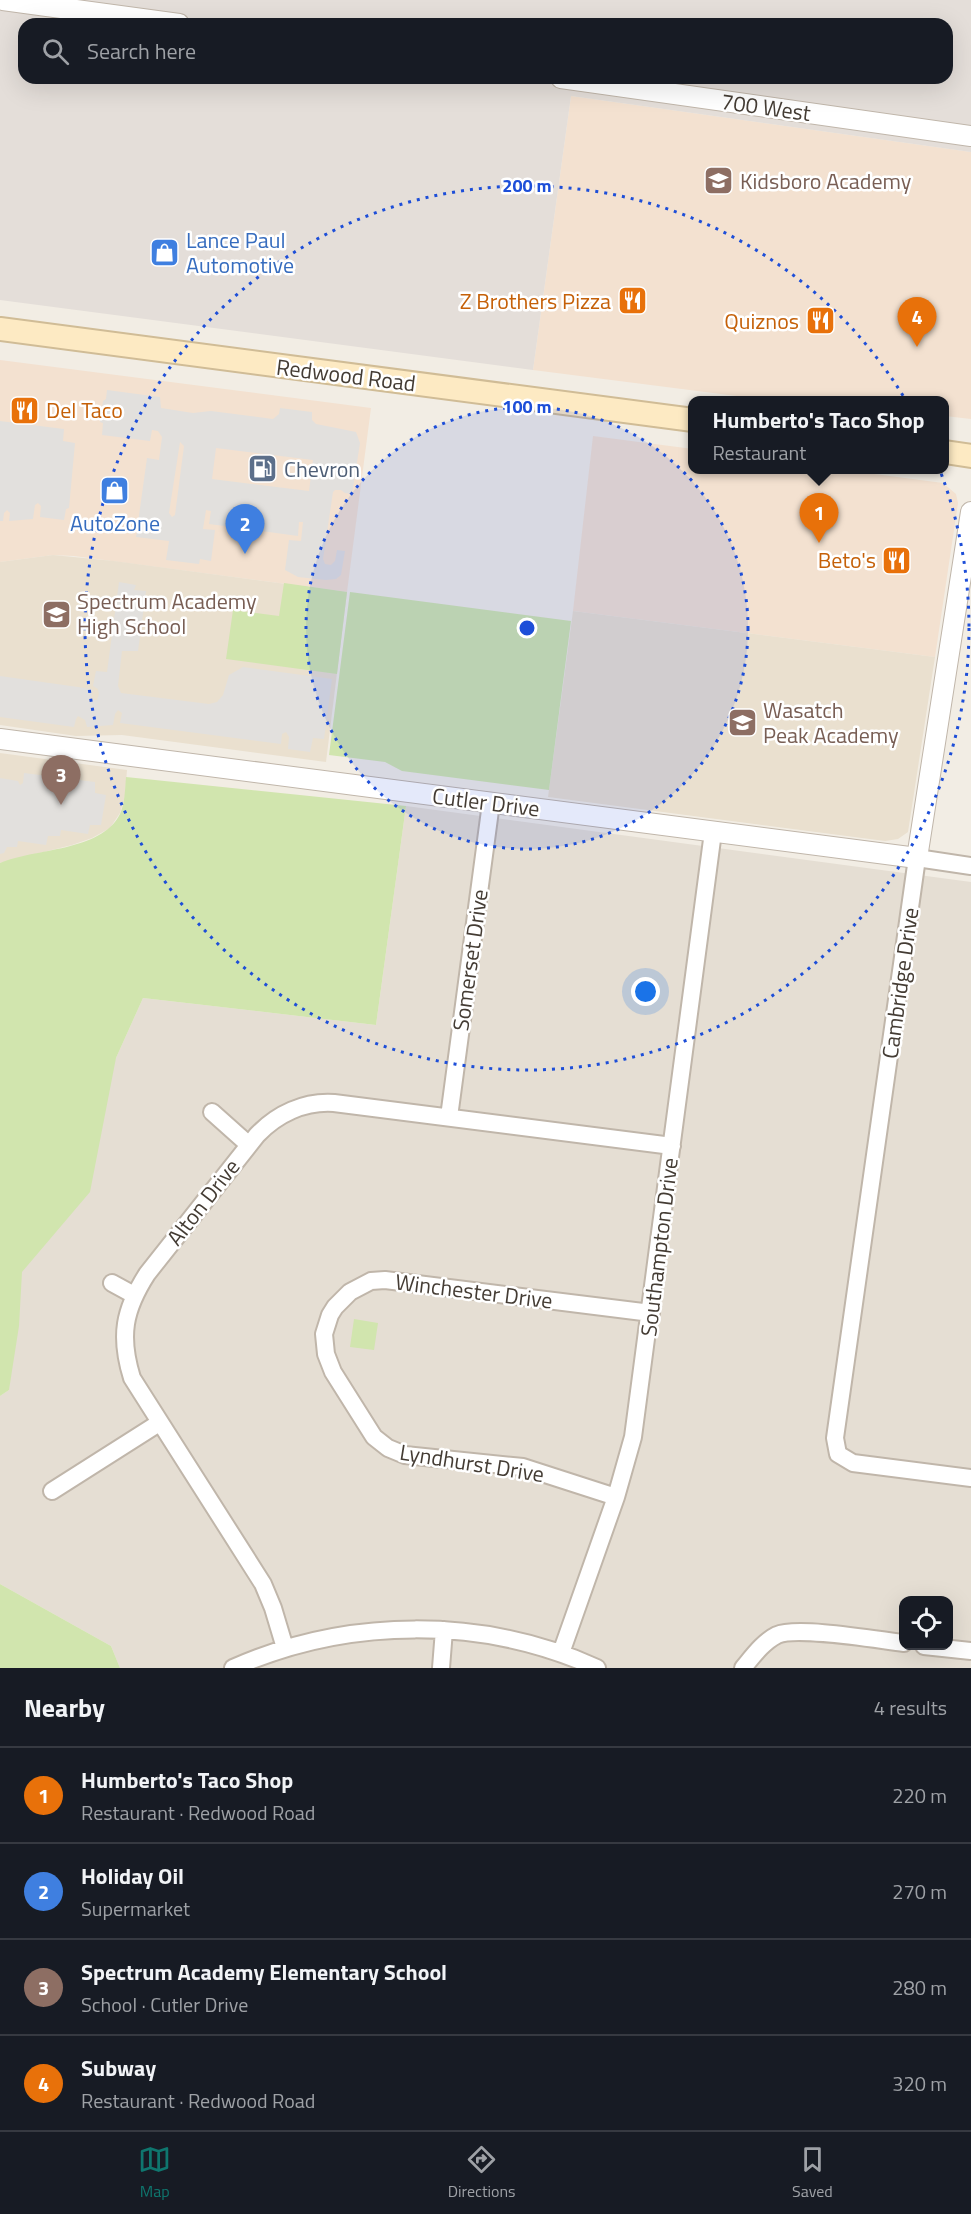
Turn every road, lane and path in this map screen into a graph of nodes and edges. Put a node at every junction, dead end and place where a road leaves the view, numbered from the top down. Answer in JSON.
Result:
{"nodes":[{"id":1,"x":3,"y":0,"type":"edge"},
{"id":2,"x":135,"y":18,"type":"edge"},
{"id":3,"x":603,"y":84,"type":"edge"},
{"id":4,"x":971,"y":136,"type":"edge"},
{"id":5,"x":0,"y":329,"type":"edge"},
{"id":6,"x":688,"y":419,"type":"edge"},
{"id":7,"x":949,"y":453,"type":"edge"},
{"id":8,"x":971,"y":456,"type":"edge"},
{"id":9,"x":971,"y":512,"type":"edge"},
{"id":10,"x":0,"y":739,"type":"edge"},
{"id":11,"x":490,"y":803,"type":"junction"},
{"id":12,"x":712,"y":832,"type":"junction"},
{"id":13,"x":917,"y":858,"type":"junction"},
{"id":14,"x":971,"y":866,"type":"edge"},
{"id":15,"x":212,"y":1112,"type":"dead end"},
{"id":16,"x":449,"y":1117,"type":"junction"},
{"id":17,"x":249,"y":1145,"type":"junction"},
{"id":18,"x":672,"y":1146,"type":"junction"},
{"id":19,"x":112,"y":1283,"type":"dead end"},
{"id":20,"x":134,"y":1295,"type":"junction"},
{"id":21,"x":651,"y":1313,"type":"junction"},
{"id":22,"x":324,"y":1334,"type":"joint"},
{"id":23,"x":159,"y":1423,"type":"junction"},
{"id":24,"x":971,"y":1478,"type":"edge"},
{"id":25,"x":52,"y":1491,"type":"dead end"},
{"id":26,"x":616,"y":1497,"type":"junction"},
{"id":27,"x":444,"y":1630,"type":"junction"},
{"id":28,"x":899,"y":1643,"type":"edge"},
{"id":29,"x":285,"y":1648,"type":"junction"},
{"id":30,"x":953,"y":1649,"type":"edge"},
{"id":31,"x":971,"y":1651,"type":"edge"},
{"id":32,"x":561,"y":1653,"type":"junction"},
{"id":33,"x":233,"y":1668,"type":"edge"},
{"id":34,"x":441,"y":1668,"type":"edge"},
{"id":35,"x":597,"y":1668,"type":"edge"},
{"id":36,"x":743,"y":1668,"type":"edge"}],
"edges":[{"from":1,"to":2,"type":"street"},
{"from":3,"to":4,"type":"street","name":"700 West"},
{"from":5,"to":6,"type":"main road","name":"Redwood Road"},
{"from":7,"to":8,"type":"main road"},
{"from":9,"to":13,"type":"street","name":"Cambridge Drive"},
{"from":10,"to":11,"type":"street","name":"Cutler Drive"},
{"from":11,"to":12,"type":"street","name":"Cutler Drive"},
{"from":11,"to":16,"type":"street","name":"Somerset Drive"},
{"from":12,"to":13,"type":"street","name":"Cutler Drive"},
{"from":12,"to":18,"type":"street","name":"Southampton Drive"},
{"from":13,"to":14,"type":"street","name":"Cutler Drive"},
{"from":13,"to":24,"type":"street","name":"Cambridge Drive"},
{"from":15,"to":17,"type":"street"},
{"from":16,"to":17,"type":"street","name":"Alton Drive"},
{"from":16,"to":18,"type":"street","name":"Alton Drive"},
{"from":17,"to":20,"type":"street","name":"Alton Drive"},
{"from":18,"to":21,"type":"street","name":"Southampton Drive"},
{"from":19,"to":20,"type":"street"},
{"from":20,"to":23,"type":"street","name":"Alton Drive"},
{"from":21,"to":22,"type":"street","name":"Winchester Drive"},
{"from":21,"to":26,"type":"street","name":"Southampton Drive"},
{"from":22,"to":26,"type":"street","name":"Lyndhurst Drive"},
{"from":23,"to":25,"type":"street"},
{"from":23,"to":29,"type":"street","name":"Alton Drive"},
{"from":26,"to":32,"type":"street","name":"Southampton Drive"},
{"from":27,"to":29,"type":"street"},
{"from":27,"to":32,"type":"street"},
{"from":27,"to":34,"type":"street"},
{"from":28,"to":36,"type":"street"},
{"from":29,"to":33,"type":"street"},
{"from":30,"to":31,"type":"street"},
{"from":32,"to":35,"type":"street"}]}
